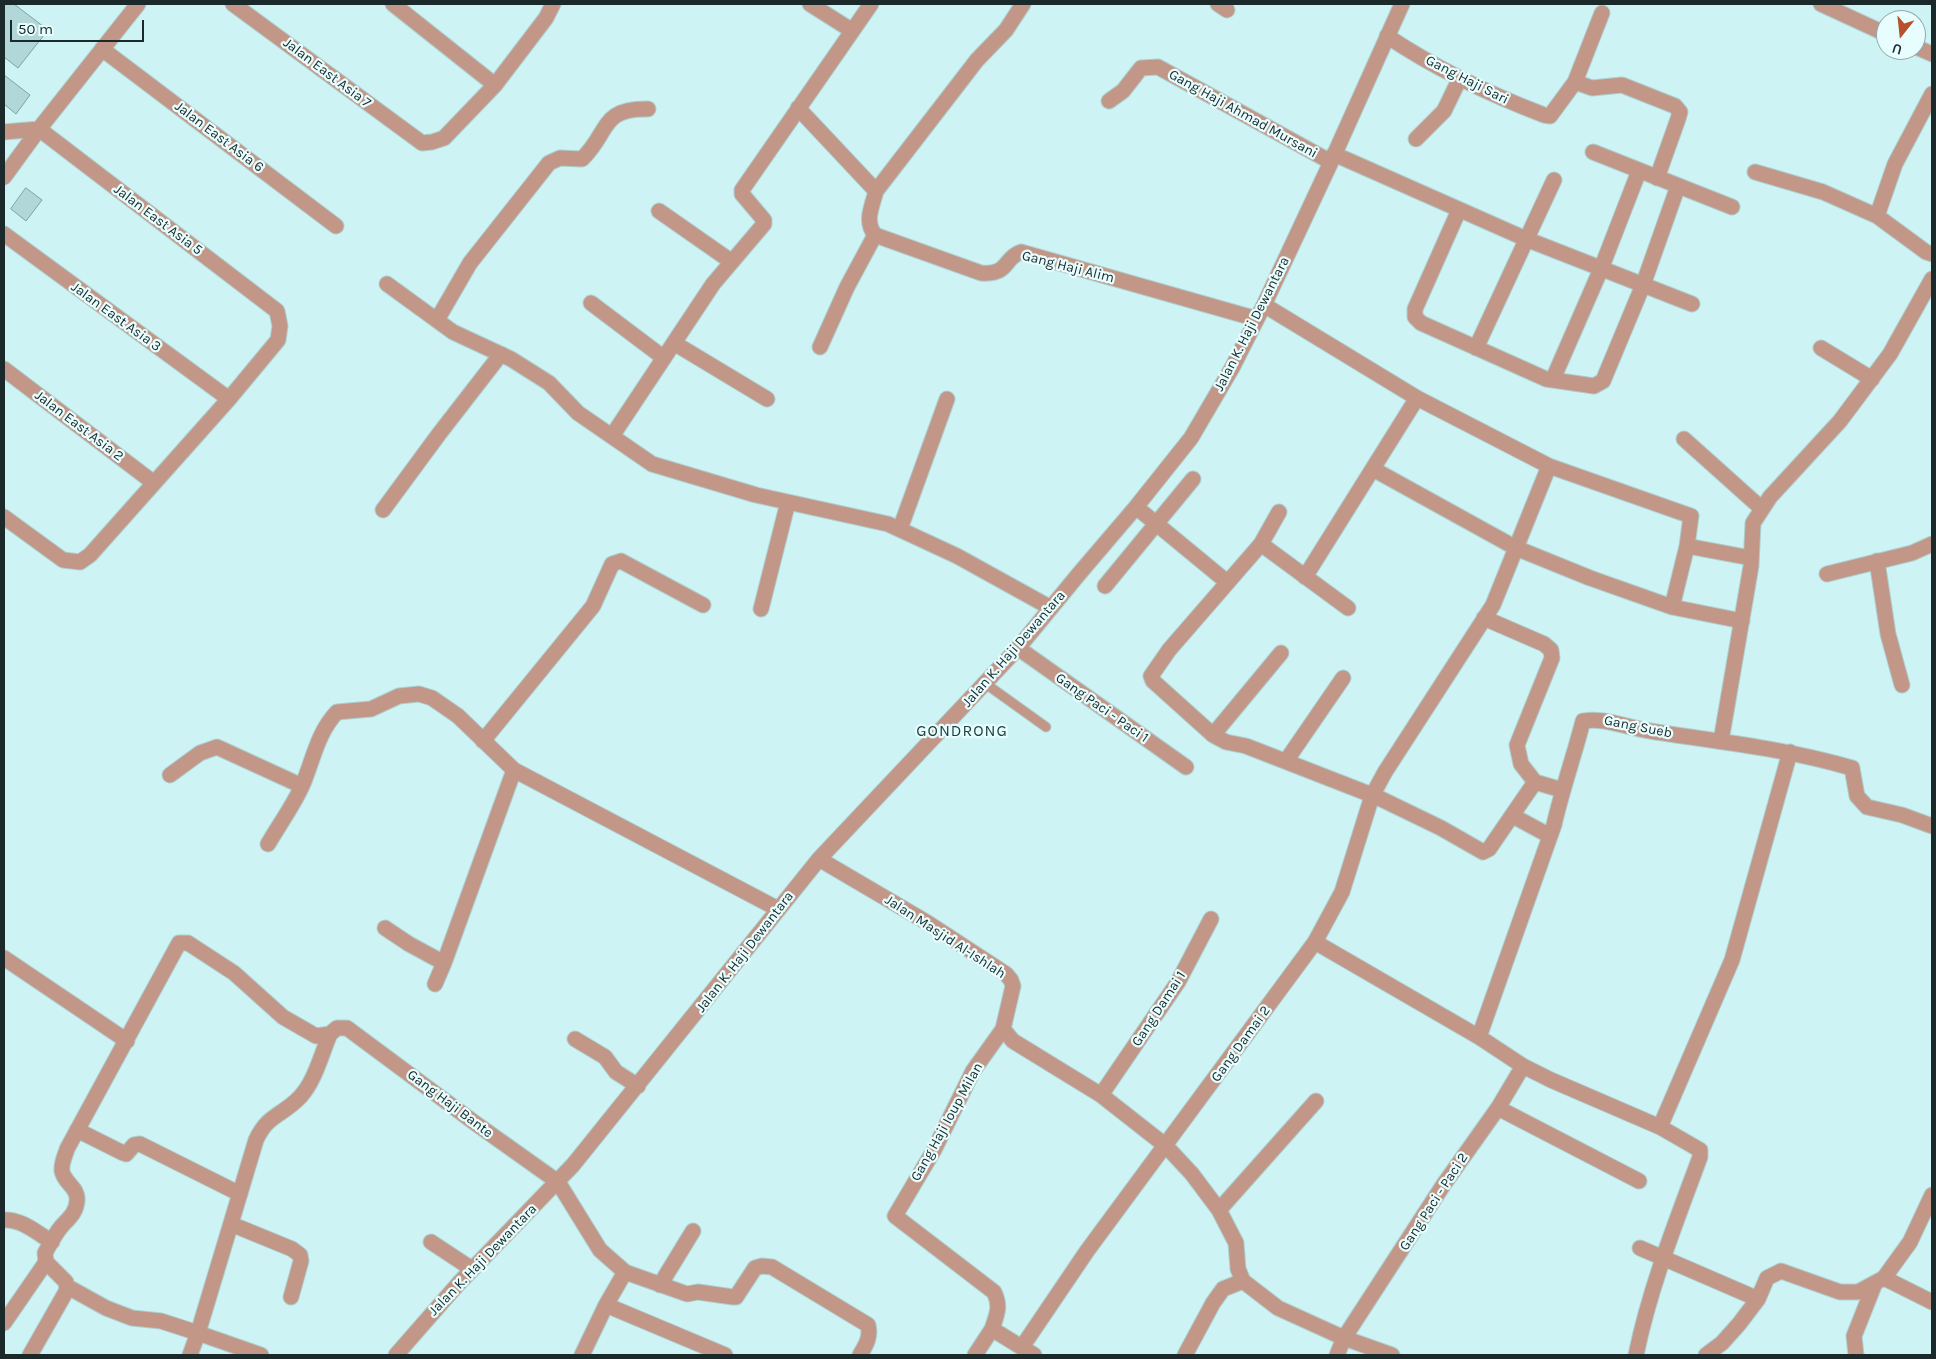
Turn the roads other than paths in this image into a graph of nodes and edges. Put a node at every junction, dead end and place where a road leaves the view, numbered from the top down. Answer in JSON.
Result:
{"nodes":[{"id":1,"x":138,"y":4,"type":"edge"},
{"id":2,"x":233,"y":4,"type":"edge"},
{"id":3,"x":394,"y":4,"type":"edge"},
{"id":4,"x":553,"y":4,"type":"edge"},
{"id":5,"x":810,"y":4,"type":"edge"},
{"id":6,"x":870,"y":4,"type":"edge"},
{"id":7,"x":1023,"y":4,"type":"edge"},
{"id":8,"x":1821,"y":4,"type":"edge"},
{"id":9,"x":1396,"y":6,"type":"edge"},
{"id":10,"x":1602,"y":14,"type":"dead end"},
{"id":11,"x":1876,"y":29,"type":"edge"},
{"id":12,"x":851,"y":30,"type":"junction"},
{"id":13,"x":1387,"y":36,"type":"junction"},
{"id":14,"x":102,"y":48,"type":"junction"},
{"id":15,"x":1460,"y":78,"type":"junction"},
{"id":16,"x":1575,"y":82,"type":"junction"},
{"id":17,"x":494,"y":85,"type":"junction"},
{"id":18,"x":1932,"y":94,"type":"edge"},
{"id":19,"x":1109,"y":100,"type":"dead end"},
{"id":20,"x":798,"y":108,"type":"junction"},
{"id":21,"x":648,"y":109,"type":"dead end"},
{"id":22,"x":7,"y":128,"type":"edge"},
{"id":23,"x":39,"y":129,"type":"junction"},
{"id":24,"x":1416,"y":139,"type":"dead end"},
{"id":25,"x":1594,"y":152,"type":"dead end"},
{"id":26,"x":1333,"y":158,"type":"junction"},
{"id":27,"x":1639,"y":170,"type":"junction"},
{"id":28,"x":1755,"y":172,"type":"dead end"},
{"id":29,"x":4,"y":177,"type":"edge"},
{"id":30,"x":1657,"y":178,"type":"junction"},
{"id":31,"x":1554,"y":180,"type":"dead end"},
{"id":32,"x":1678,"y":186,"type":"junction"},
{"id":33,"x":876,"y":191,"type":"junction"},
{"id":34,"x":1732,"y":207,"type":"dead end"},
{"id":35,"x":1459,"y":210,"type":"junction"},
{"id":36,"x":659,"y":211,"type":"dead end"},
{"id":37,"x":1877,"y":216,"type":"junction"},
{"id":38,"x":336,"y":226,"type":"dead end"},
{"id":39,"x":4,"y":234,"type":"edge"},
{"id":40,"x":875,"y":235,"type":"junction"},
{"id":41,"x":1526,"y":238,"type":"junction"},
{"id":42,"x":1932,"y":254,"type":"edge"},
{"id":43,"x":732,"y":262,"type":"junction"},
{"id":44,"x":1601,"y":269,"type":"junction"},
{"id":45,"x":1932,"y":279,"type":"edge"},
{"id":46,"x":387,"y":284,"type":"dead end"},
{"id":47,"x":1643,"y":285,"type":"junction"},
{"id":48,"x":591,"y":303,"type":"dead end"},
{"id":49,"x":1692,"y":304,"type":"dead end"},
{"id":50,"x":1260,"y":312,"type":"junction"},
{"id":51,"x":437,"y":320,"type":"junction"},
{"id":52,"x":674,"y":344,"type":"junction"},
{"id":53,"x":820,"y":347,"type":"dead end"},
{"id":54,"x":1476,"y":348,"type":"junction"},
{"id":55,"x":1820,"y":348,"type":"dead end"},
{"id":56,"x":502,"y":354,"type":"junction"},
{"id":57,"x":664,"y":358,"type":"junction"},
{"id":58,"x":4,"y":369,"type":"edge"},
{"id":59,"x":1553,"y":379,"type":"junction"},
{"id":60,"x":1872,"y":379,"type":"junction"},
{"id":61,"x":1417,"y":398,"type":"junction"},
{"id":62,"x":229,"y":399,"type":"junction"},
{"id":63,"x":767,"y":399,"type":"dead end"},
{"id":64,"x":947,"y":399,"type":"dead end"},
{"id":65,"x":612,"y":436,"type":"junction"},
{"id":66,"x":1684,"y":439,"type":"dead end"},
{"id":67,"x":1549,"y":466,"type":"junction"},
{"id":68,"x":1373,"y":469,"type":"junction"},
{"id":69,"x":1193,"y":479,"type":"dead end"},
{"id":70,"x":154,"y":484,"type":"junction"},
{"id":71,"x":788,"y":502,"type":"junction"},
{"id":72,"x":1136,"y":507,"type":"junction"},
{"id":73,"x":1761,"y":508,"type":"junction"},
{"id":74,"x":383,"y":510,"type":"dead end"},
{"id":75,"x":1279,"y":512,"type":"dead end"},
{"id":76,"x":4,"y":517,"type":"edge"},
{"id":77,"x":1156,"y":524,"type":"junction"},
{"id":78,"x":900,"y":530,"type":"junction"},
{"id":79,"x":1261,"y":544,"type":"junction"},
{"id":80,"x":1932,"y":544,"type":"edge"},
{"id":81,"x":1687,"y":546,"type":"junction"},
{"id":82,"x":1516,"y":548,"type":"junction"},
{"id":83,"x":1751,"y":558,"type":"junction"},
{"id":84,"x":1877,"y":561,"type":"junction"},
{"id":85,"x":1827,"y":574,"type":"dead end"},
{"id":86,"x":1306,"y":576,"type":"junction"},
{"id":87,"x":1227,"y":582,"type":"junction"},
{"id":88,"x":1105,"y":586,"type":"dead end"},
{"id":89,"x":703,"y":604,"type":"dead end"},
{"id":90,"x":1051,"y":608,"type":"junction"},
{"id":91,"x":1348,"y":608,"type":"dead end"},
{"id":92,"x":1672,"y":608,"type":"junction"},
{"id":93,"x":761,"y":609,"type":"dead end"},
{"id":94,"x":1484,"y":618,"type":"junction"},
{"id":95,"x":1742,"y":621,"type":"junction"},
{"id":96,"x":1018,"y":648,"type":"junction"},
{"id":97,"x":1281,"y":652,"type":"dead end"},
{"id":98,"x":1343,"y":678,"type":"dead end"},
{"id":99,"x":986,"y":684,"type":"junction"},
{"id":100,"x":1902,"y":685,"type":"dead end"},
{"id":101,"x":1046,"y":727,"type":"dead end"},
{"id":102,"x":1212,"y":735,"type":"junction"},
{"id":103,"x":483,"y":741,"type":"junction"},
{"id":104,"x":1721,"y":741,"type":"junction"},
{"id":105,"x":1790,"y":752,"type":"junction"},
{"id":106,"x":1286,"y":761,"type":"junction"},
{"id":107,"x":1186,"y":768,"type":"dead end"},
{"id":108,"x":514,"y":770,"type":"junction"},
{"id":109,"x":170,"y":775,"type":"dead end"},
{"id":110,"x":1535,"y":782,"type":"junction"},
{"id":111,"x":302,"y":786,"type":"junction"},
{"id":112,"x":1562,"y":790,"type":"junction"},
{"id":113,"x":1372,"y":796,"type":"junction"},
{"id":114,"x":1513,"y":816,"type":"junction"},
{"id":115,"x":1932,"y":826,"type":"edge"},
{"id":116,"x":1550,"y":836,"type":"junction"},
{"id":117,"x":268,"y":844,"type":"dead end"},
{"id":118,"x":819,"y":859,"type":"junction"},
{"id":119,"x":778,"y":909,"type":"junction"},
{"id":120,"x":1211,"y":920,"type":"dead end"},
{"id":121,"x":385,"y":928,"type":"dead end"},
{"id":122,"x":1315,"y":942,"type":"junction"},
{"id":123,"x":4,"y":958,"type":"edge"},
{"id":124,"x":444,"y":963,"type":"junction"},
{"id":125,"x":435,"y":984,"type":"dead end"},
{"id":126,"x":1003,"y":1029,"type":"junction"},
{"id":127,"x":335,"y":1030,"type":"junction"},
{"id":128,"x":1479,"y":1037,"type":"junction"},
{"id":129,"x":575,"y":1039,"type":"dead end"},
{"id":130,"x":127,"y":1041,"type":"junction"},
{"id":131,"x":1523,"y":1066,"type":"junction"},
{"id":132,"x":638,"y":1086,"type":"junction"},
{"id":133,"x":1101,"y":1095,"type":"junction"},
{"id":134,"x":1316,"y":1101,"type":"dead end"},
{"id":135,"x":1498,"y":1108,"type":"junction"},
{"id":136,"x":1660,"y":1127,"type":"junction"},
{"id":137,"x":78,"y":1130,"type":"junction"},
{"id":138,"x":1166,"y":1146,"type":"junction"},
{"id":139,"x":1638,"y":1181,"type":"dead end"},
{"id":140,"x":558,"y":1182,"type":"junction"},
{"id":141,"x":240,"y":1194,"type":"junction"},
{"id":142,"x":1932,"y":1195,"type":"edge"},
{"id":143,"x":1219,"y":1210,"type":"junction"},
{"id":144,"x":4,"y":1220,"type":"edge"},
{"id":145,"x":231,"y":1224,"type":"junction"},
{"id":146,"x":693,"y":1231,"type":"dead end"},
{"id":147,"x":52,"y":1242,"type":"junction"},
{"id":148,"x":431,"y":1242,"type":"dead end"},
{"id":149,"x":1640,"y":1248,"type":"dead end"},
{"id":150,"x":1663,"y":1257,"type":"junction"},
{"id":151,"x":46,"y":1262,"type":"junction"},
{"id":152,"x":472,"y":1269,"type":"junction"},
{"id":153,"x":625,"y":1272,"type":"junction"},
{"id":154,"x":1243,"y":1281,"type":"junction"},
{"id":155,"x":1879,"y":1281,"type":"junction"},
{"id":156,"x":660,"y":1285,"type":"junction"},
{"id":157,"x":68,"y":1287,"type":"junction"},
{"id":158,"x":291,"y":1297,"type":"dead end"},
{"id":159,"x":1758,"y":1298,"type":"junction"},
{"id":160,"x":1932,"y":1302,"type":"edge"},
{"id":161,"x":606,"y":1305,"type":"junction"},
{"id":162,"x":4,"y":1323,"type":"edge"},
{"id":163,"x":992,"y":1328,"type":"junction"},
{"id":164,"x":198,"y":1333,"type":"junction"},
{"id":165,"x":1344,"y":1338,"type":"junction"},
{"id":166,"x":1022,"y":1346,"type":"junction"},
{"id":167,"x":30,"y":1355,"type":"edge"},
{"id":168,"x":190,"y":1355,"type":"edge"},
{"id":169,"x":261,"y":1355,"type":"edge"},
{"id":170,"x":396,"y":1355,"type":"edge"},
{"id":171,"x":582,"y":1355,"type":"edge"},
{"id":172,"x":725,"y":1355,"type":"edge"},
{"id":173,"x":860,"y":1355,"type":"edge"},
{"id":174,"x":975,"y":1355,"type":"edge"},
{"id":175,"x":1034,"y":1355,"type":"edge"},
{"id":176,"x":1185,"y":1355,"type":"edge"},
{"id":177,"x":1337,"y":1355,"type":"edge"},
{"id":178,"x":1392,"y":1355,"type":"edge"},
{"id":179,"x":1636,"y":1355,"type":"edge"},
{"id":180,"x":1706,"y":1355,"type":"edge"},
{"id":181,"x":1856,"y":1355,"type":"edge"}],
"edges":[{"from":1,"to":14,"type":"street"},
{"from":2,"to":17,"type":"street","name":"Jalan East Asia 7"},
{"from":3,"to":17,"type":"street"},
{"from":4,"to":17,"type":"street"},
{"from":5,"to":12,"type":"street"},
{"from":6,"to":12,"type":"street"},
{"from":7,"to":33,"type":"street"},
{"from":8,"to":11,"type":"street"},
{"from":9,"to":13,"type":"street","name":"Jalan K. Haji Dewantara"},
{"from":10,"to":16,"type":"street"},
{"from":12,"to":20,"type":"street"},
{"from":13,"to":15,"type":"street","name":"Gang Haji Sari"},
{"from":13,"to":26,"type":"street","name":"Jalan K. Haji Dewantara"},
{"from":14,"to":23,"type":"street"},
{"from":14,"to":38,"type":"street","name":"Jalan East Asia 6"},
{"from":15,"to":16,"type":"street","name":"Gang Haji Sari"},
{"from":15,"to":24,"type":"street"},
{"from":16,"to":30,"type":"street"},
{"from":18,"to":37,"type":"street"},
{"from":19,"to":26,"type":"street","name":"Gang Haji Ahmad Mursani"},
{"from":20,"to":33,"type":"street"},
{"from":20,"to":43,"type":"street"},
{"from":21,"to":51,"type":"street"},
{"from":22,"to":23,"type":"street"},
{"from":23,"to":29,"type":"street"},
{"from":23,"to":62,"type":"street","name":"Jalan East Asia 5"},
{"from":25,"to":27,"type":"street"},
{"from":26,"to":35,"type":"street","name":"Gang Haji Ahmad Mursani"},
{"from":26,"to":50,"type":"street","name":"Jalan K. Haji Dewantara"},
{"from":27,"to":30,"type":"street"},
{"from":27,"to":44,"type":"street"},
{"from":28,"to":37,"type":"street"},
{"from":30,"to":32,"type":"street"},
{"from":31,"to":41,"type":"street"},
{"from":32,"to":34,"type":"street"},
{"from":32,"to":47,"type":"street"},
{"from":33,"to":40,"type":"street"},
{"from":35,"to":41,"type":"street","name":"Gang Haji Ahmad Mursani"},
{"from":35,"to":54,"type":"street"},
{"from":36,"to":43,"type":"street"},
{"from":37,"to":42,"type":"street"},
{"from":39,"to":62,"type":"street","name":"Jalan East Asia 3"},
{"from":40,"to":50,"type":"street","name":"Gang Haji Alim"},
{"from":40,"to":53,"type":"street"},
{"from":41,"to":44,"type":"street","name":"Gang Haji Ahmad Mursani"},
{"from":41,"to":54,"type":"street"},
{"from":43,"to":52,"type":"street"},
{"from":44,"to":47,"type":"street","name":"Gang Haji Ahmad Mursani"},
{"from":44,"to":59,"type":"street"},
{"from":45,"to":60,"type":"street"},
{"from":46,"to":51,"type":"street"},
{"from":47,"to":49,"type":"street","name":"Gang Haji Ahmad Mursani"},
{"from":47,"to":59,"type":"street"},
{"from":48,"to":57,"type":"street"},
{"from":50,"to":61,"type":"street"},
{"from":50,"to":72,"type":"street","name":"Jalan K. Haji Dewantara"},
{"from":51,"to":56,"type":"street"},
{"from":52,"to":57,"type":"street"},
{"from":52,"to":63,"type":"street"},
{"from":54,"to":59,"type":"street"},
{"from":55,"to":60,"type":"street"},
{"from":56,"to":65,"type":"street"},
{"from":56,"to":74,"type":"street"},
{"from":57,"to":65,"type":"street"},
{"from":58,"to":70,"type":"street","name":"Jalan East Asia 2"},
{"from":60,"to":73,"type":"street"},
{"from":61,"to":67,"type":"street"},
{"from":61,"to":68,"type":"street"},
{"from":62,"to":70,"type":"street"},
{"from":64,"to":78,"type":"street"},
{"from":65,"to":71,"type":"street"},
{"from":66,"to":73,"type":"street"},
{"from":67,"to":81,"type":"street"},
{"from":67,"to":82,"type":"street","name":"Gang Damai 2"},
{"from":68,"to":82,"type":"street"},
{"from":68,"to":86,"type":"street"},
{"from":69,"to":77,"type":"street"},
{"from":70,"to":76,"type":"street"},
{"from":71,"to":78,"type":"street"},
{"from":71,"to":93,"type":"street"},
{"from":72,"to":77,"type":"street"},
{"from":72,"to":90,"type":"street","name":"Jalan K. Haji Dewantara"},
{"from":73,"to":83,"type":"street"},
{"from":75,"to":79,"type":"street"},
{"from":77,"to":87,"type":"street"},
{"from":77,"to":88,"type":"street"},
{"from":78,"to":90,"type":"street"},
{"from":79,"to":86,"type":"street"},
{"from":79,"to":87,"type":"street"},
{"from":80,"to":84,"type":"street"},
{"from":81,"to":83,"type":"street"},
{"from":81,"to":92,"type":"street"},
{"from":82,"to":92,"type":"street"},
{"from":82,"to":94,"type":"street","name":"Gang Damai 2"},
{"from":83,"to":95,"type":"street"},
{"from":84,"to":85,"type":"street"},
{"from":84,"to":100,"type":"street"},
{"from":86,"to":91,"type":"street"},
{"from":87,"to":102,"type":"street"},
{"from":89,"to":103,"type":"street"},
{"from":90,"to":96,"type":"street","name":"Jalan K. Haji Dewantara"},
{"from":92,"to":95,"type":"street"},
{"from":94,"to":110,"type":"street"},
{"from":94,"to":113,"type":"street","name":"Gang Damai 2"},
{"from":95,"to":104,"type":"street"},
{"from":96,"to":99,"type":"street","name":"Jalan K. Haji Dewantara"},
{"from":96,"to":107,"type":"street","name":"Gang Paci - Paci 1"},
{"from":97,"to":102,"type":"street"},
{"from":98,"to":106,"type":"street"},
{"from":99,"to":101,"type":"lane"},
{"from":99,"to":118,"type":"street","name":"Jalan K. Haji Dewantara"},
{"from":102,"to":106,"type":"street"},
{"from":103,"to":108,"type":"street"},
{"from":103,"to":111,"type":"street"},
{"from":104,"to":105,"type":"street","name":"Gang Sueb"},
{"from":104,"to":112,"type":"street","name":"Gang Sueb"},
{"from":105,"to":115,"type":"street","name":"Gang Sueb"},
{"from":105,"to":136,"type":"street"},
{"from":106,"to":113,"type":"street"},
{"from":108,"to":119,"type":"street"},
{"from":108,"to":124,"type":"street"},
{"from":109,"to":111,"type":"street"},
{"from":110,"to":112,"type":"street"},
{"from":110,"to":114,"type":"street"},
{"from":111,"to":117,"type":"street"},
{"from":112,"to":116,"type":"street","name":"Gang Sueb"},
{"from":113,"to":114,"type":"street"},
{"from":113,"to":122,"type":"street","name":"Gang Damai 2"},
{"from":114,"to":116,"type":"street"},
{"from":116,"to":128,"type":"street","name":"Gang Sueb"},
{"from":118,"to":119,"type":"street","name":"Jalan K. Haji Dewantara"},
{"from":118,"to":126,"type":"street","name":"Jalan Masjid Al-Ishlah"},
{"from":119,"to":132,"type":"street","name":"Jalan K. Haji Dewantara"},
{"from":120,"to":133,"type":"street","name":"Gang Damai 1"},
{"from":121,"to":124,"type":"street"},
{"from":122,"to":128,"type":"street"},
{"from":122,"to":138,"type":"street","name":"Gang Damai 2"},
{"from":123,"to":130,"type":"street"},
{"from":124,"to":125,"type":"street"},
{"from":126,"to":133,"type":"street"},
{"from":126,"to":163,"type":"street","name":"Gang Haji Ioup Milan"},
{"from":127,"to":130,"type":"street"},
{"from":127,"to":140,"type":"street","name":"Gang Haji Bante"},
{"from":127,"to":141,"type":"street"},
{"from":128,"to":131,"type":"street"},
{"from":129,"to":132,"type":"street"},
{"from":130,"to":137,"type":"street"},
{"from":131,"to":135,"type":"street","name":"Gang Paci - Paci 2"},
{"from":131,"to":136,"type":"street"},
{"from":132,"to":140,"type":"street","name":"Jalan K. Haji Dewantara"},
{"from":133,"to":138,"type":"street"},
{"from":134,"to":143,"type":"street"},
{"from":135,"to":139,"type":"street"},
{"from":135,"to":165,"type":"street","name":"Gang Paci - Paci 2"},
{"from":136,"to":150,"type":"street"},
{"from":137,"to":141,"type":"street"},
{"from":137,"to":147,"type":"street"},
{"from":138,"to":143,"type":"street"},
{"from":138,"to":166,"type":"street","name":"Gang Damai 2"},
{"from":140,"to":152,"type":"street","name":"Jalan K. Haji Dewantara"},
{"from":140,"to":153,"type":"street"},
{"from":141,"to":145,"type":"street"},
{"from":142,"to":155,"type":"street"},
{"from":143,"to":154,"type":"street"},
{"from":144,"to":147,"type":"street"},
{"from":145,"to":158,"type":"street"},
{"from":145,"to":164,"type":"street"},
{"from":146,"to":156,"type":"street"},
{"from":147,"to":151,"type":"street"},
{"from":148,"to":152,"type":"street"},
{"from":149,"to":150,"type":"street"},
{"from":150,"to":159,"type":"street"},
{"from":150,"to":179,"type":"street"},
{"from":151,"to":157,"type":"street"},
{"from":151,"to":162,"type":"street"},
{"from":152,"to":170,"type":"street","name":"Jalan K. Haji Dewantara"},
{"from":153,"to":156,"type":"street"},
{"from":153,"to":161,"type":"street"},
{"from":154,"to":165,"type":"street"},
{"from":154,"to":176,"type":"street"},
{"from":155,"to":159,"type":"street"},
{"from":155,"to":160,"type":"street"},
{"from":155,"to":181,"type":"street"},
{"from":156,"to":173,"type":"street"},
{"from":157,"to":164,"type":"street"},
{"from":157,"to":167,"type":"street"},
{"from":159,"to":180,"type":"street"},
{"from":161,"to":171,"type":"street"},
{"from":161,"to":172,"type":"street"},
{"from":163,"to":166,"type":"street"},
{"from":163,"to":174,"type":"street"},
{"from":164,"to":168,"type":"street"},
{"from":164,"to":169,"type":"street"},
{"from":165,"to":177,"type":"street","name":"Gang Paci - Paci 2"},
{"from":165,"to":178,"type":"street"},
{"from":166,"to":175,"type":"street"}]}
